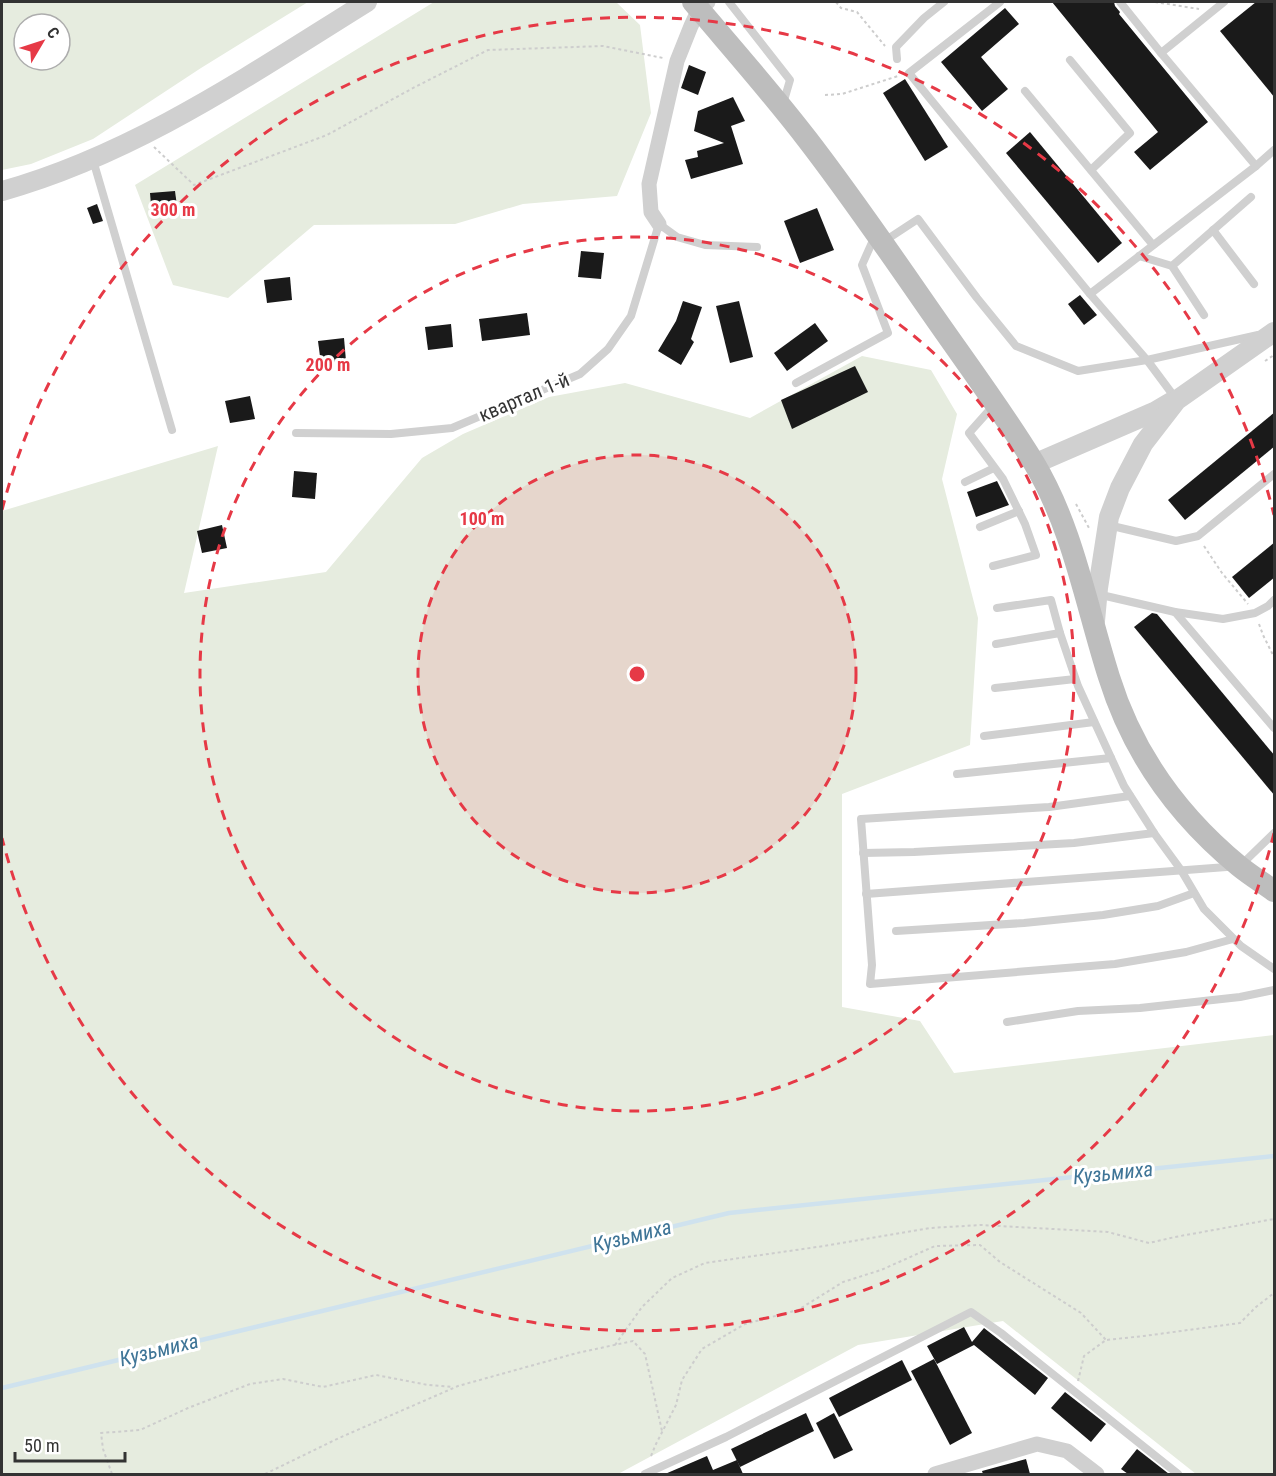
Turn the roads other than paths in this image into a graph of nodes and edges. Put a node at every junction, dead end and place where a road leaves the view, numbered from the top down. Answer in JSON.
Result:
{"nodes":[{"id":1,"x":368,"y":2,"type":"edge"},
{"id":2,"x":729,"y":2,"type":"edge"},
{"id":3,"x":944,"y":2,"type":"edge"},
{"id":4,"x":1000,"y":2,"type":"edge"},
{"id":5,"x":1120,"y":2,"type":"edge"},
{"id":6,"x":1224,"y":2,"type":"edge"},
{"id":7,"x":700,"y":4,"type":"edge"},
{"id":8,"x":1161,"y":53,"type":"junction"},
{"id":9,"x":897,"y":59,"type":"road end"},
{"id":10,"x":1070,"y":60,"type":"dead end"},
{"id":11,"x":1025,"y":91,"type":"dead end"},
{"id":12,"x":782,"y":108,"type":"junction"},
{"id":13,"x":1275,"y":150,"type":"edge"},
{"id":14,"x":93,"y":158,"type":"junction"},
{"id":15,"x":1256,"y":166,"type":"junction"},
{"id":16,"x":1091,"y":170,"type":"junction"},
{"id":17,"x":2,"y":191,"type":"edge"},
{"id":18,"x":1251,"y":197,"type":"dead end"},
{"id":19,"x":659,"y":224,"type":"junction"},
{"id":20,"x":1214,"y":230,"type":"junction"},
{"id":21,"x":879,"y":238,"type":"junction"},
{"id":22,"x":1153,"y":245,"type":"junction"},
{"id":23,"x":757,"y":247,"type":"dead end"},
{"id":24,"x":1139,"y":256,"type":"junction"},
{"id":25,"x":1172,"y":266,"type":"junction"},
{"id":26,"x":1254,"y":284,"type":"dead end"},
{"id":27,"x":1090,"y":294,"type":"junction"},
{"id":28,"x":1204,"y":315,"type":"dead end"},
{"id":29,"x":1275,"y":331,"type":"edge"},
{"id":30,"x":1147,"y":360,"type":"junction"},
{"id":31,"x":796,"y":383,"type":"dead end"},
{"id":32,"x":1177,"y":400,"type":"junction"},
{"id":33,"x":995,"y":404,"type":"junction"},
{"id":34,"x":172,"y":430,"type":"dead end"},
{"id":35,"x":296,"y":433,"type":"dead end"},
{"id":36,"x":1034,"y":464,"type":"junction"},
{"id":37,"x":994,"y":468,"type":"junction"},
{"id":38,"x":1275,"y":474,"type":"edge"},
{"id":39,"x":965,"y":482,"type":"dead end"},
{"id":40,"x":1019,"y":512,"type":"junction"},
{"id":41,"x":1108,"y":525,"type":"junction"},
{"id":42,"x":980,"y":527,"type":"dead end"},
{"id":43,"x":993,"y":566,"type":"dead end"},
{"id":44,"x":1097,"y":594,"type":"junction"},
{"id":45,"x":1275,"y":600,"type":"edge"},
{"id":46,"x":997,"y":608,"type":"dead end"},
{"id":47,"x":1175,"y":612,"type":"junction"},
{"id":48,"x":1094,"y":627,"type":"junction"},
{"id":49,"x":1060,"y":633,"type":"junction"},
{"id":50,"x":996,"y":644,"type":"dead end"},
{"id":51,"x":1076,"y":679,"type":"junction"},
{"id":52,"x":995,"y":688,"type":"dead end"},
{"id":53,"x":1094,"y":722,"type":"junction"},
{"id":54,"x":1275,"y":728,"type":"edge"},
{"id":55,"x":984,"y":735,"type":"dead end"},
{"id":56,"x":1111,"y":758,"type":"junction"},
{"id":57,"x":957,"y":774,"type":"dead end"},
{"id":58,"x":1130,"y":796,"type":"junction"},
{"id":59,"x":1154,"y":833,"type":"junction"},
{"id":60,"x":1275,"y":833,"type":"edge"},
{"id":61,"x":863,"y":853,"type":"junction"},
{"id":62,"x":1240,"y":866,"type":"junction"},
{"id":63,"x":1181,"y":870,"type":"junction"},
{"id":64,"x":1275,"y":891,"type":"edge"},
{"id":65,"x":1194,"y":893,"type":"junction"},
{"id":66,"x":866,"y":894,"type":"junction"},
{"id":67,"x":896,"y":931,"type":"dead end"},
{"id":68,"x":1233,"y":939,"type":"junction"},
{"id":69,"x":1275,"y":969,"type":"edge"},
{"id":70,"x":1275,"y":990,"type":"edge"},
{"id":71,"x":1007,"y":1022,"type":"dead end"},
{"id":72,"x":645,"y":1474,"type":"edge"},
{"id":73,"x":935,"y":1474,"type":"edge"},
{"id":74,"x":1097,"y":1474,"type":"edge"},
{"id":75,"x":1178,"y":1474,"type":"edge"}],
"edges":[{"from":1,"to":14,"type":"street"},
{"from":2,"to":12,"type":"lane"},
{"from":3,"to":9,"type":"lane"},
{"from":4,"to":27,"type":"lane"},
{"from":5,"to":8,"type":"lane"},
{"from":6,"to":8,"type":"lane"},
{"from":7,"to":12,"type":"main road"},
{"from":7,"to":19,"type":"street"},
{"from":8,"to":15,"type":"lane"},
{"from":10,"to":16,"type":"lane"},
{"from":11,"to":16,"type":"lane"},
{"from":12,"to":21,"type":"main road"},
{"from":13,"to":15,"type":"lane"},
{"from":14,"to":17,"type":"street"},
{"from":14,"to":34,"type":"lane"},
{"from":15,"to":22,"type":"lane"},
{"from":16,"to":22,"type":"lane"},
{"from":18,"to":20,"type":"lane"},
{"from":19,"to":23,"type":"lane"},
{"from":19,"to":35,"type":"lane","name":"квартал 1-й"},
{"from":20,"to":25,"type":"lane"},
{"from":20,"to":26,"type":"lane"},
{"from":21,"to":30,"type":"lane"},
{"from":21,"to":31,"type":"lane"},
{"from":21,"to":33,"type":"main road"},
{"from":22,"to":24,"type":"lane"},
{"from":24,"to":25,"type":"lane"},
{"from":24,"to":27,"type":"lane"},
{"from":25,"to":28,"type":"lane"},
{"from":27,"to":30,"type":"lane"},
{"from":29,"to":30,"type":"lane"},
{"from":29,"to":32,"type":"street"},
{"from":30,"to":32,"type":"lane"},
{"from":32,"to":36,"type":"street"},
{"from":32,"to":41,"type":"street"},
{"from":33,"to":36,"type":"main road"},
{"from":33,"to":37,"type":"lane"},
{"from":36,"to":48,"type":"main road"},
{"from":37,"to":39,"type":"lane"},
{"from":37,"to":40,"type":"lane"},
{"from":38,"to":41,"type":"lane"},
{"from":40,"to":42,"type":"lane"},
{"from":40,"to":43,"type":"lane"},
{"from":41,"to":44,"type":"street"},
{"from":44,"to":47,"type":"lane"},
{"from":44,"to":48,"type":"street"},
{"from":45,"to":47,"type":"lane"},
{"from":46,"to":49,"type":"lane"},
{"from":47,"to":54,"type":"lane"},
{"from":48,"to":62,"type":"main road"},
{"from":49,"to":50,"type":"lane"},
{"from":49,"to":51,"type":"lane"},
{"from":51,"to":52,"type":"lane"},
{"from":51,"to":53,"type":"lane"},
{"from":53,"to":55,"type":"lane"},
{"from":53,"to":56,"type":"lane"},
{"from":56,"to":57,"type":"lane"},
{"from":56,"to":58,"type":"lane"},
{"from":58,"to":59,"type":"lane"},
{"from":58,"to":61,"type":"lane"},
{"from":59,"to":61,"type":"lane"},
{"from":59,"to":63,"type":"lane"},
{"from":60,"to":62,"type":"lane"},
{"from":61,"to":66,"type":"lane"},
{"from":62,"to":63,"type":"lane"},
{"from":62,"to":64,"type":"main road"},
{"from":63,"to":65,"type":"lane"},
{"from":63,"to":66,"type":"lane"},
{"from":65,"to":67,"type":"lane"},
{"from":65,"to":68,"type":"lane"},
{"from":66,"to":68,"type":"lane"},
{"from":68,"to":69,"type":"lane"},
{"from":70,"to":71,"type":"lane"},
{"from":72,"to":75,"type":"lane"},
{"from":73,"to":74,"type":"street"}]}
